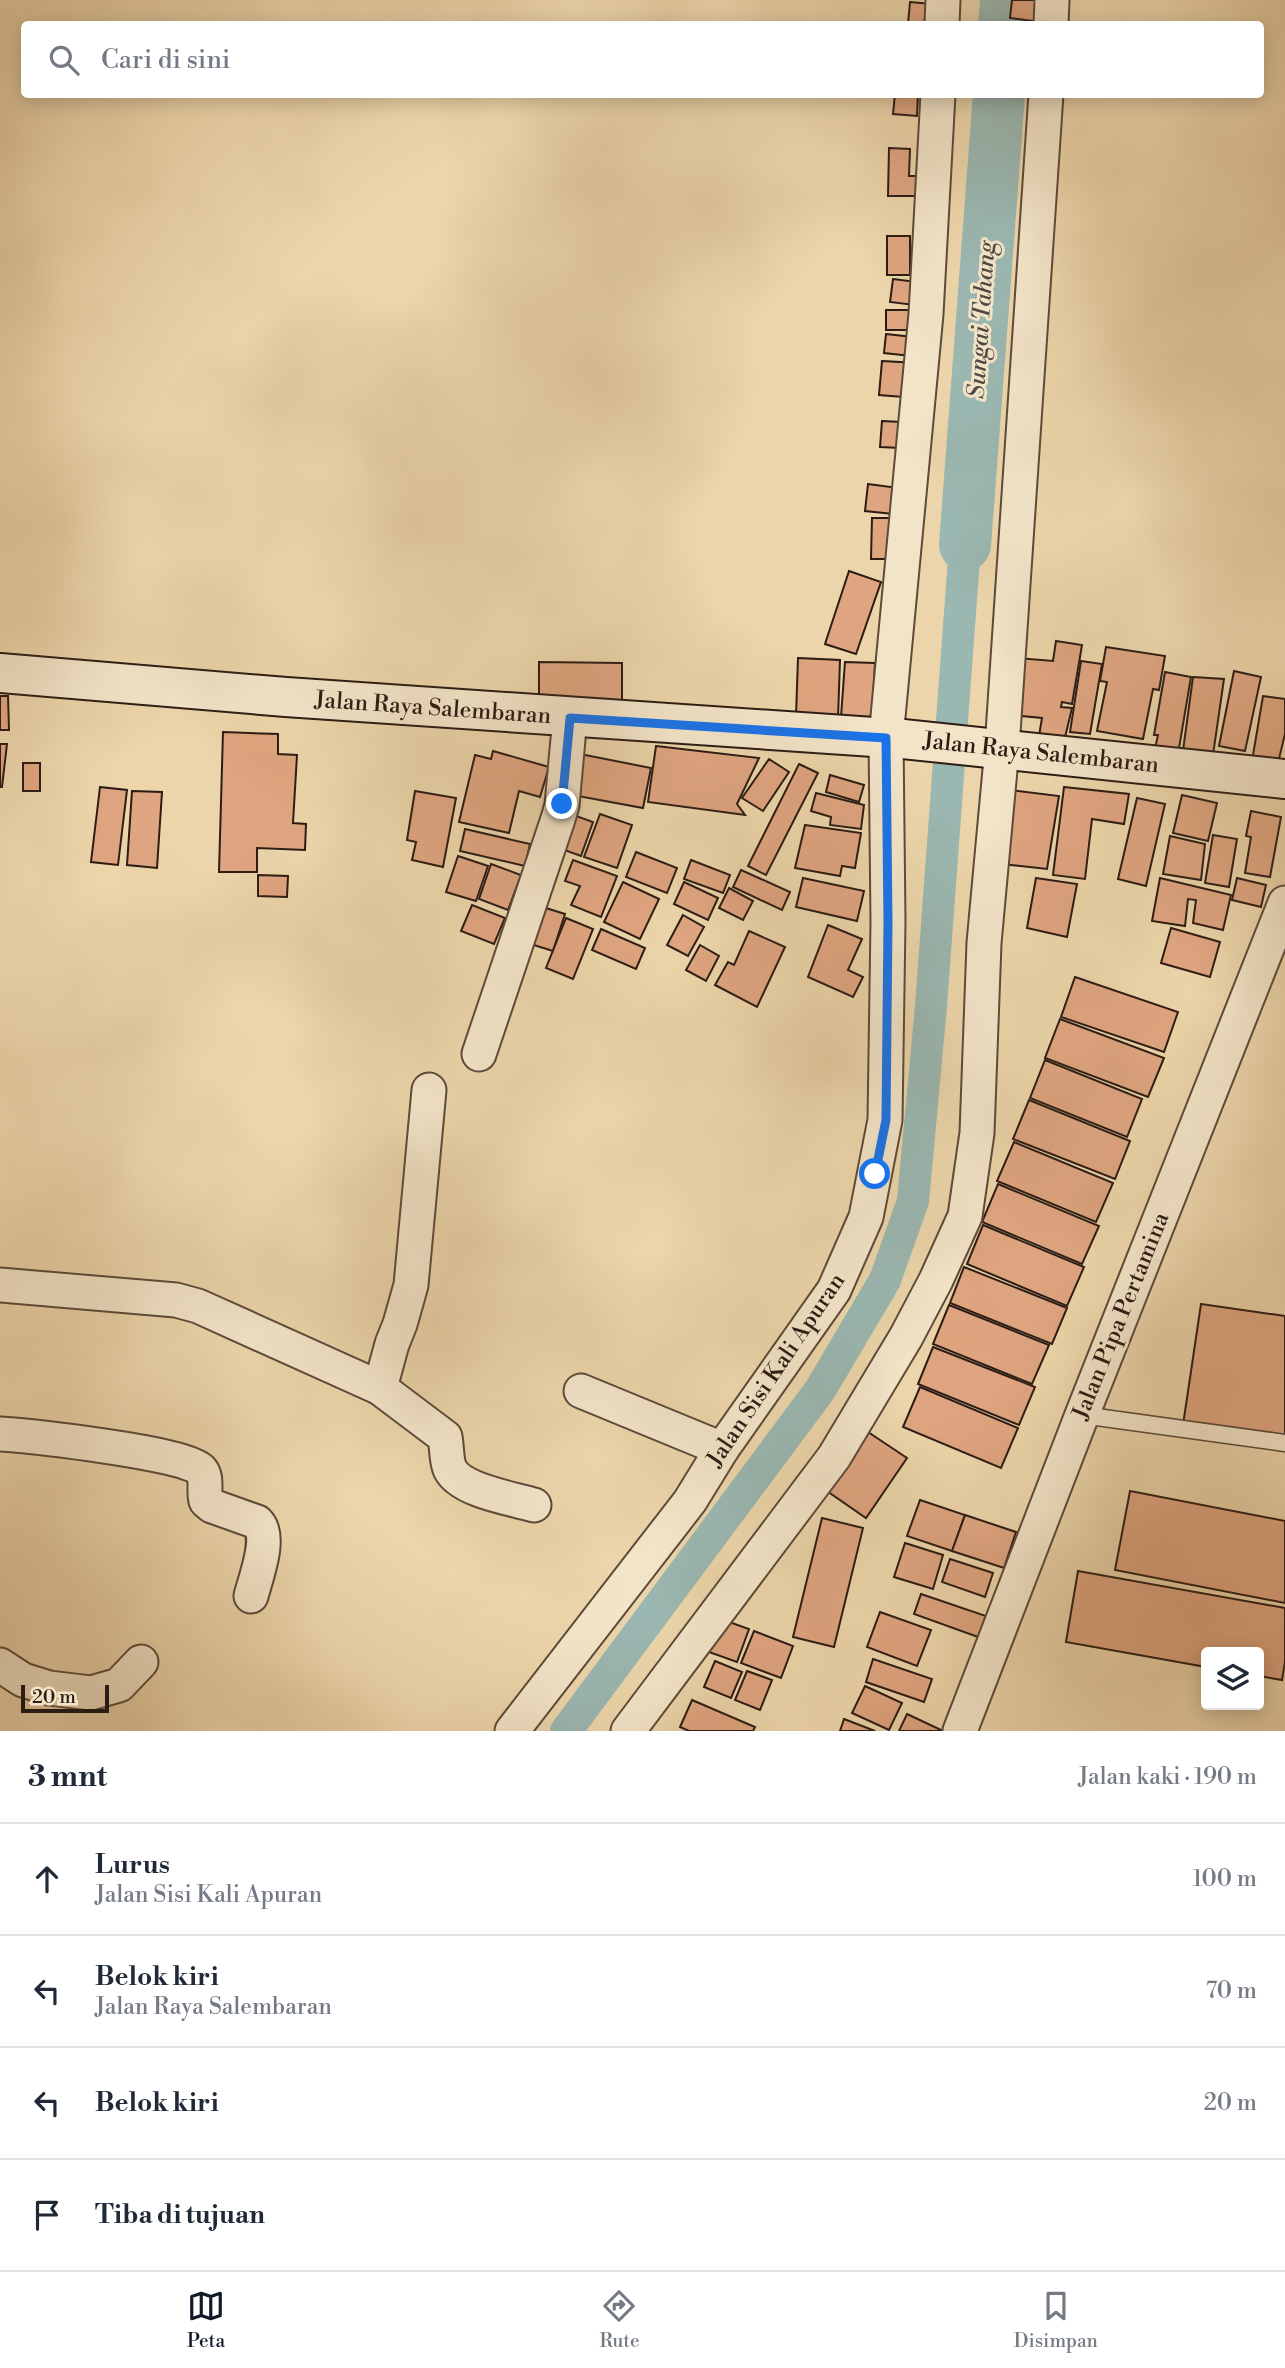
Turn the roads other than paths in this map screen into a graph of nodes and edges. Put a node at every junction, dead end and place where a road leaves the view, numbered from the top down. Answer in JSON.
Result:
{"nodes":[{"id":1,"x":943,"y":0,"type":"edge"},
{"id":2,"x":1052,"y":0,"type":"edge"},
{"id":3,"x":942,"y":21,"type":"edge"},
{"id":4,"x":1051,"y":21,"type":"edge"},
{"id":5,"x":938,"y":98,"type":"edge"},
{"id":6,"x":1046,"y":98,"type":"edge"},
{"id":7,"x":0,"y":673,"type":"edge"},
{"id":8,"x":570,"y":718,"type":"junction"},
{"id":9,"x":895,"y":739,"type":"junction"},
{"id":10,"x":991,"y":748,"type":"junction"},
{"id":11,"x":1285,"y":779,"type":"edge"},
{"id":12,"x":1285,"y":903,"type":"edge"},
{"id":13,"x":479,"y":1054,"type":"dead end"},
{"id":14,"x":429,"y":1090,"type":"dead end"},
{"id":15,"x":0,"y":1285,"type":"edge"},
{"id":16,"x":380,"y":1388,"type":"junction"},
{"id":17,"x":581,"y":1391,"type":"dead end"},
{"id":18,"x":1082,"y":1415,"type":"junction"},
{"id":19,"x":0,"y":1434,"type":"edge"},
{"id":20,"x":1285,"y":1443,"type":"edge"},
{"id":21,"x":722,"y":1449,"type":"junction"},
{"id":22,"x":534,"y":1505,"type":"dead end"},
{"id":23,"x":251,"y":1596,"type":"dead end"},
{"id":24,"x":141,"y":1662,"type":"dead end"},
{"id":25,"x":0,"y":1665,"type":"edge"},
{"id":26,"x":512,"y":1731,"type":"edge"},
{"id":27,"x":628,"y":1731,"type":"edge"},
{"id":28,"x":960,"y":1731,"type":"edge"}],
"edges":[{"from":1,"to":3,"type":"street"},
{"from":2,"to":4,"type":"street"},
{"from":5,"to":9,"type":"street","name":"Jalan Sisi Kali Apuran"},
{"from":6,"to":10,"type":"street"},
{"from":7,"to":8,"type":"main road","name":"Jalan Raya Salembaran"},
{"from":8,"to":9,"type":"main road","name":"Jalan Raya Salembaran"},
{"from":8,"to":13,"type":"street"},
{"from":9,"to":10,"type":"main road","name":"Jalan Raya Salembaran"},
{"from":9,"to":21,"type":"street","name":"Jalan Sisi Kali Apuran"},
{"from":10,"to":11,"type":"main road","name":"Jalan Raya Salembaran"},
{"from":10,"to":27,"type":"street"},
{"from":12,"to":18,"type":"street","name":"Jalan Pipa Pertamina"},
{"from":14,"to":16,"type":"street"},
{"from":15,"to":16,"type":"street"},
{"from":16,"to":22,"type":"street"},
{"from":17,"to":21,"type":"street"},
{"from":18,"to":20,"type":"lane"},
{"from":18,"to":28,"type":"street","name":"Jalan Pipa Pertamina"},
{"from":19,"to":23,"type":"street"},
{"from":21,"to":26,"type":"street","name":"Jalan Sisi Kali Apuran"},
{"from":24,"to":25,"type":"street"}]}
